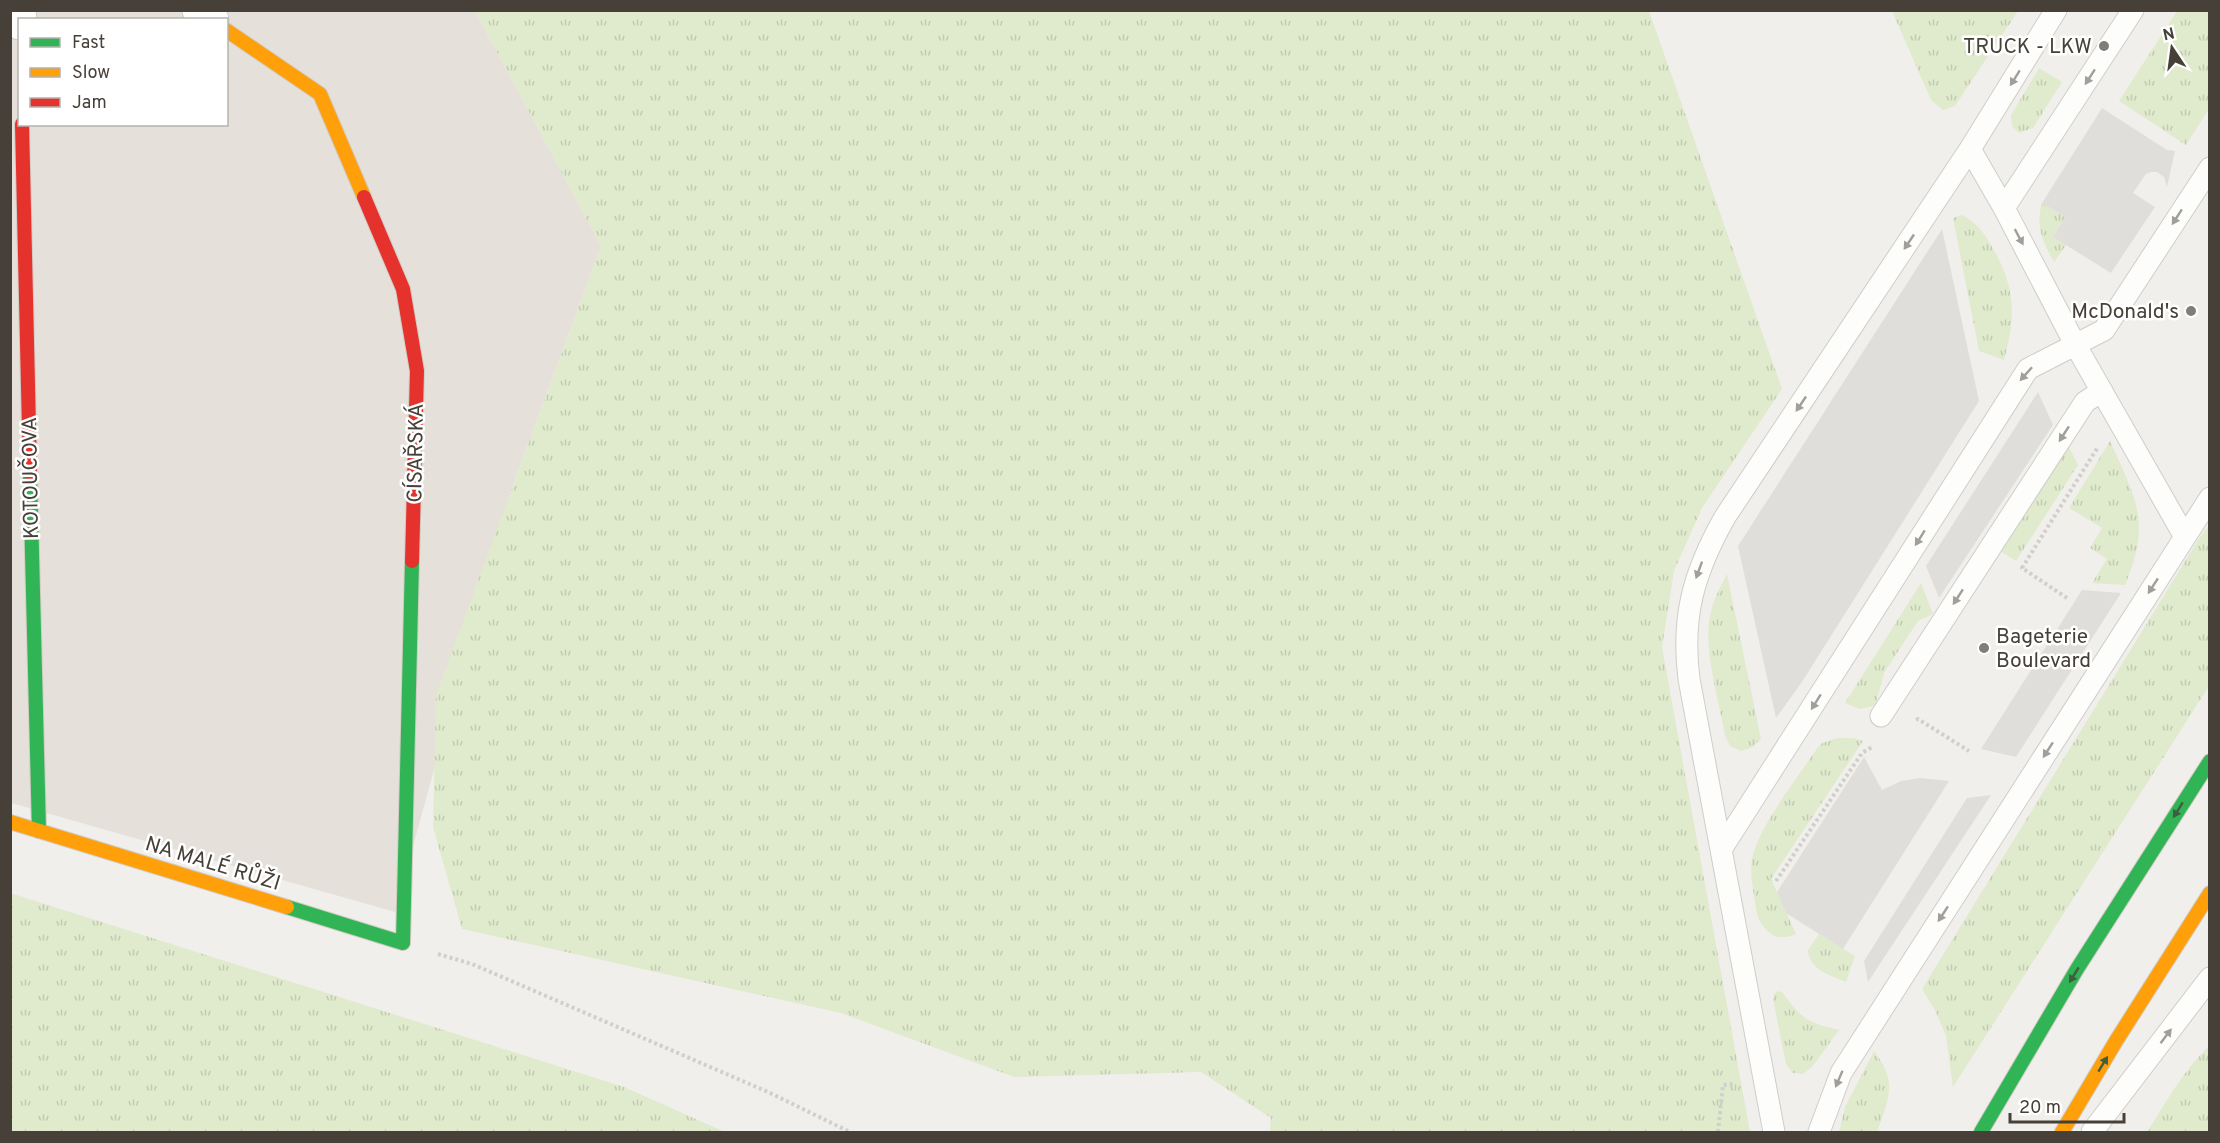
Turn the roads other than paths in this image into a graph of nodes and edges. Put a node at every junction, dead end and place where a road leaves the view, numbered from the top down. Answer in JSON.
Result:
{"nodes":[{"id":1,"x":2056,"y":10,"type":"edge"},
{"id":2,"x":2133,"y":10,"type":"edge"},
{"id":3,"x":228,"y":31,"type":"edge"},
{"id":4,"x":22,"y":126,"type":"edge"},
{"id":5,"x":1970,"y":149,"type":"junction"},
{"id":6,"x":2210,"y":168,"type":"edge"},
{"id":7,"x":2004,"y":208,"type":"junction"},
{"id":8,"x":2076,"y":346,"type":"junction"},
{"id":9,"x":2102,"y":391,"type":"junction"},
{"id":10,"x":2210,"y":498,"type":"edge"},
{"id":11,"x":2185,"y":537,"type":"junction"},
{"id":12,"x":1881,"y":716,"type":"dead end"},
{"id":13,"x":2210,"y":761,"type":"edge"},
{"id":14,"x":10,"y":822,"type":"edge"},
{"id":15,"x":39,"y":831,"type":"junction"},
{"id":16,"x":1722,"y":848,"type":"junction"},
{"id":17,"x":2210,"y":893,"type":"edge"},
{"id":18,"x":403,"y":943,"type":"joint"},
{"id":19,"x":2210,"y":978,"type":"edge"},
{"id":20,"x":1774,"y":1132,"type":"edge"},
{"id":21,"x":1819,"y":1132,"type":"edge"},
{"id":22,"x":1980,"y":1132,"type":"edge"},
{"id":23,"x":2062,"y":1132,"type":"edge"},
{"id":24,"x":2092,"y":1132,"type":"edge"}],
"edges":[{"from":1,"to":5,"type":"lane","one_way":true},
{"from":2,"to":7,"type":"lane","one_way":true},
{"from":3,"to":18,"type":"main road","name":"CÍSAŘSKÁ"},
{"from":4,"to":15,"type":"main road","name":"KOTOUČOVA"},
{"from":5,"to":7,"type":"lane"},
{"from":5,"to":16,"type":"lane","one_way":true},
{"from":6,"to":8,"type":"lane","one_way":true},
{"from":7,"to":8,"type":"lane","one_way":true},
{"from":8,"to":9,"type":"lane"},
{"from":8,"to":16,"type":"lane","one_way":true},
{"from":9,"to":11,"type":"lane"},
{"from":9,"to":12,"type":"lane","one_way":true},
{"from":10,"to":11,"type":"lane"},
{"from":11,"to":21,"type":"lane","one_way":true},
{"from":13,"to":22,"type":"main road","one_way":true},
{"from":14,"to":15,"type":"main road","name":"NA MALÉ RŮŽI"},
{"from":15,"to":18,"type":"main road","name":"NA MALÉ RŮŽI"},
{"from":16,"to":20,"type":"lane"},
{"from":23,"to":17,"type":"main road","one_way":true},
{"from":24,"to":19,"type":"lane","one_way":true}]}
